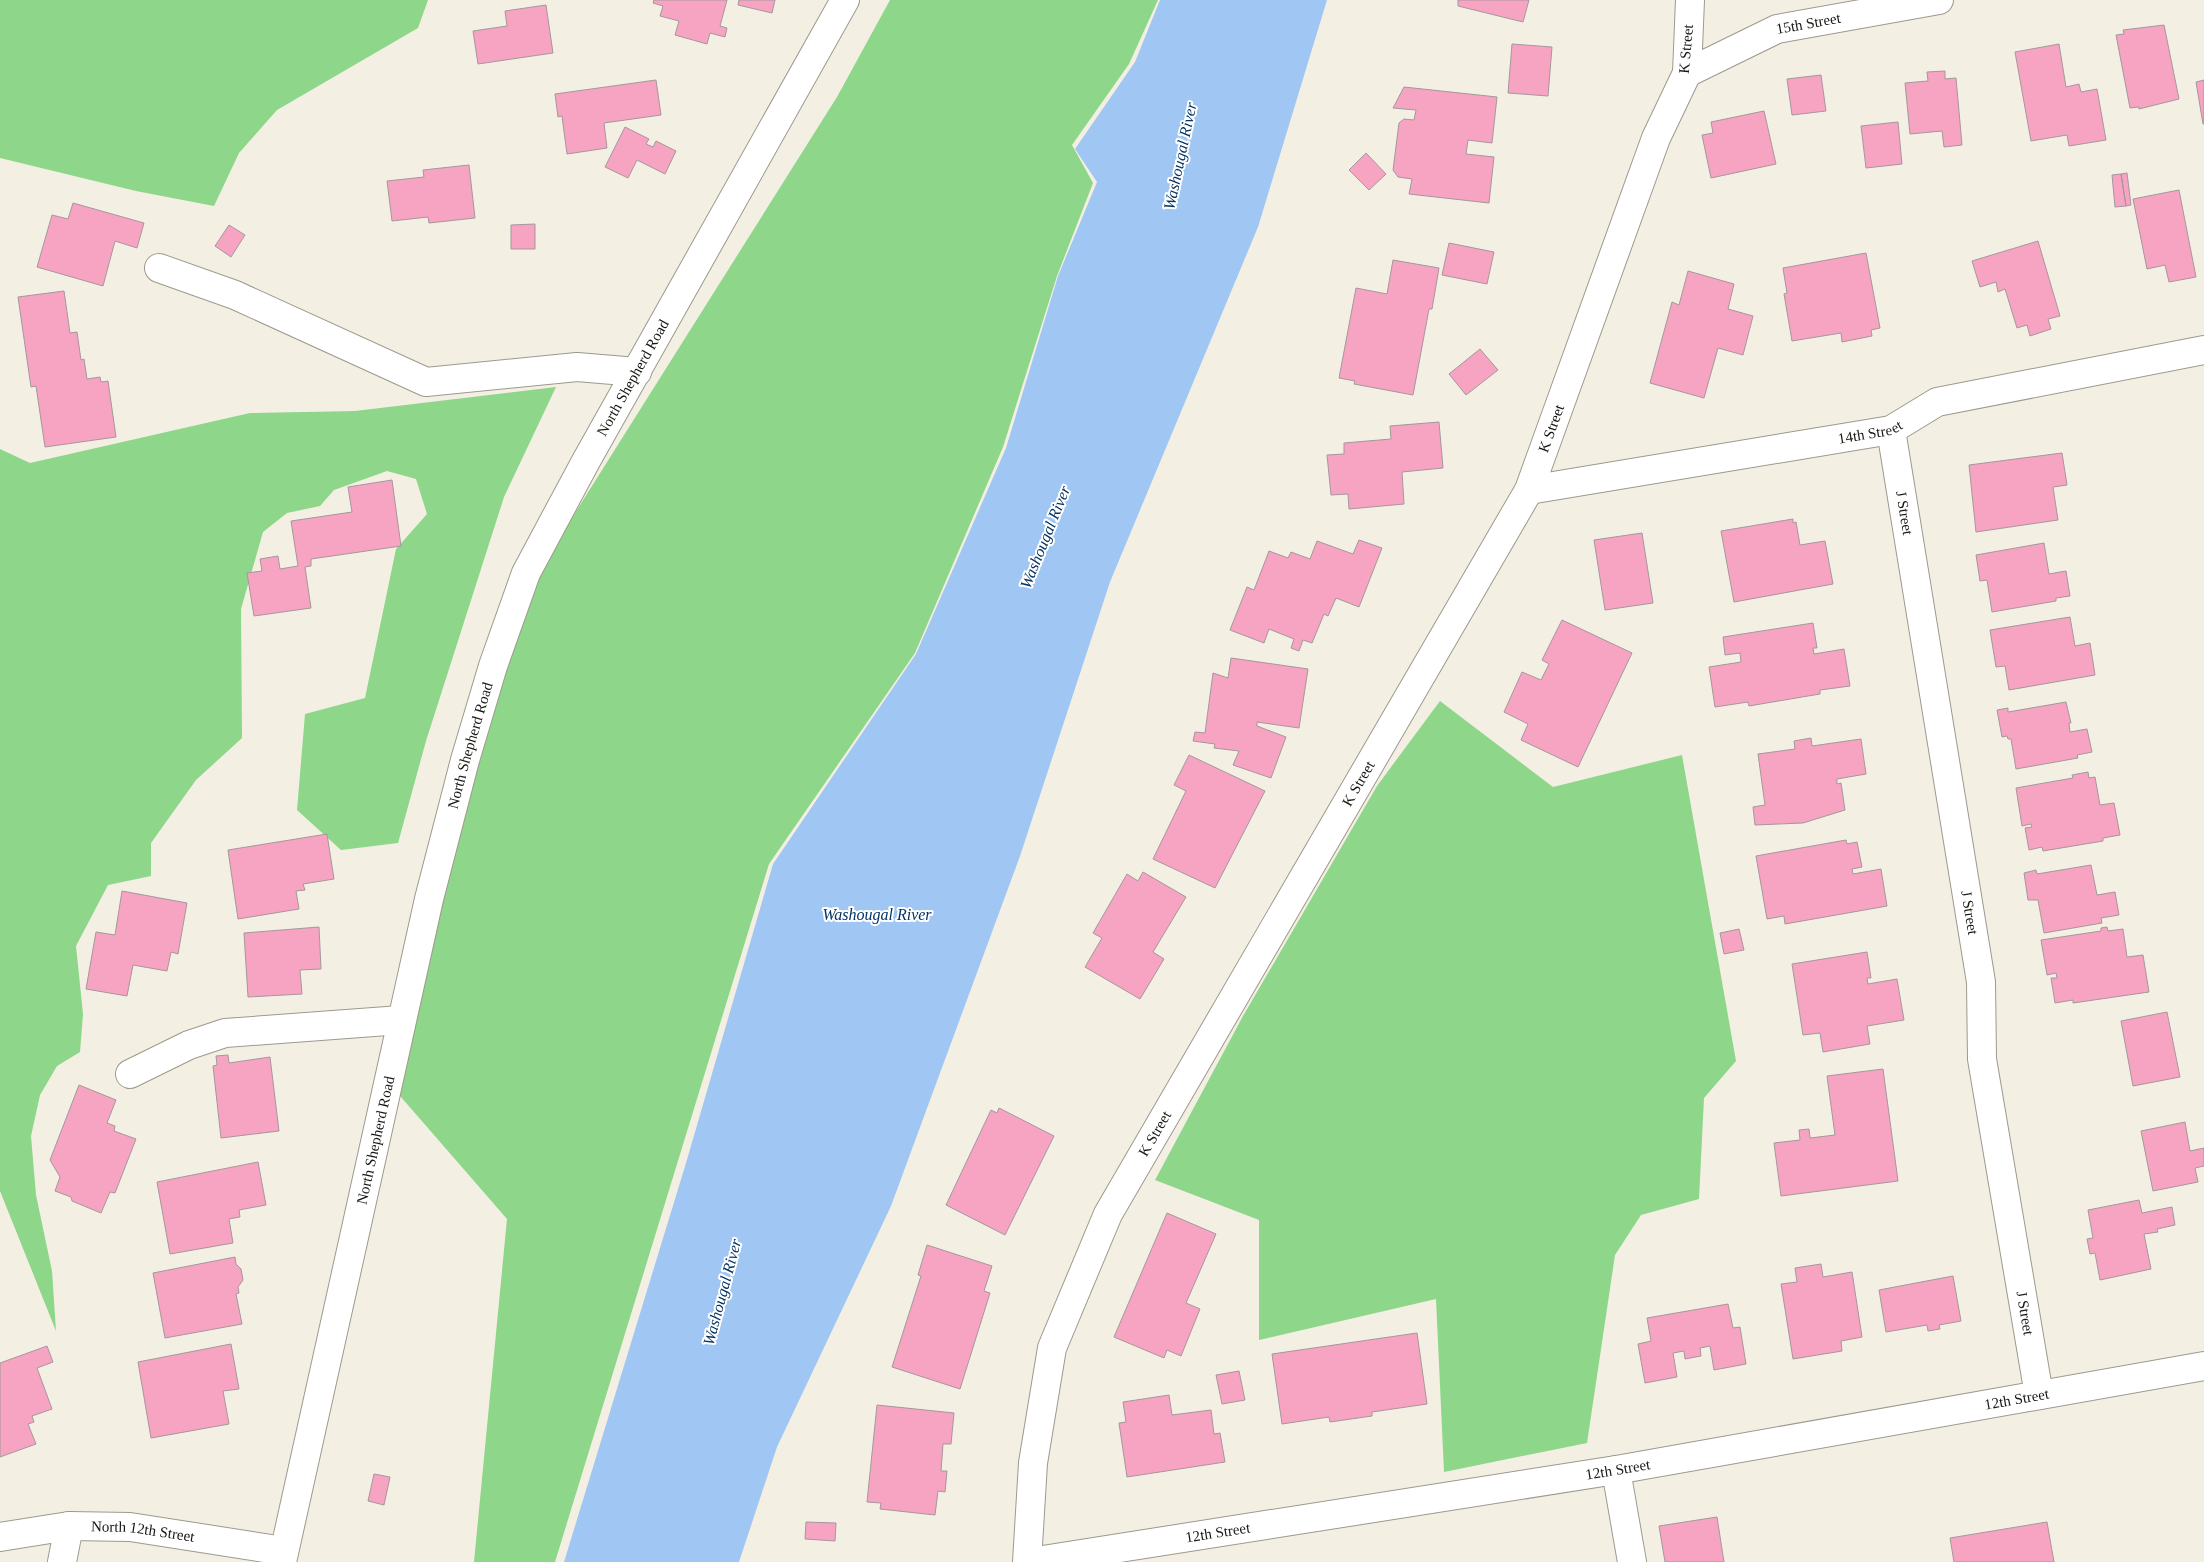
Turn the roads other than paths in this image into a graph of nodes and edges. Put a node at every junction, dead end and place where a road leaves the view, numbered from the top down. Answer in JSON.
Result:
{"nodes":[{"id":1,"x":845,"y":0,"type":"edge"},
{"id":2,"x":1690,"y":0,"type":"edge"},
{"id":3,"x":1939,"y":0,"type":"edge"},
{"id":4,"x":1687,"y":73,"type":"junction"},
{"id":5,"x":159,"y":268,"type":"dead end"},
{"id":6,"x":2204,"y":350,"type":"edge"},
{"id":7,"x":637,"y":372,"type":"junction"},
{"id":8,"x":1891,"y":430,"type":"junction"},
{"id":9,"x":1530,"y":490,"type":"junction"},
{"id":10,"x":401,"y":1020,"type":"junction"},
{"id":11,"x":130,"y":1074,"type":"dead end"},
{"id":12,"x":2204,"y":1366,"type":"edge"},
{"id":13,"x":2039,"y":1395,"type":"junction"},
{"id":14,"x":1616,"y":1470,"type":"junction"},
{"id":15,"x":70,"y":1526,"type":"junction"},
{"id":16,"x":0,"y":1537,"type":"edge"},
{"id":17,"x":283,"y":1557,"type":"edge"},
{"id":18,"x":62,"y":1562,"type":"edge"},
{"id":19,"x":1029,"y":1562,"type":"edge"},
{"id":20,"x":1632,"y":1562,"type":"edge"}],
"edges":[{"from":1,"to":7,"type":"street","name":"North Shepherd Road"},
{"from":2,"to":4,"type":"street","name":"K Street"},
{"from":3,"to":4,"type":"street","name":"15th Street"},
{"from":4,"to":9,"type":"street","name":"K Street"},
{"from":5,"to":7,"type":"street"},
{"from":6,"to":8,"type":"street","name":"14th Street"},
{"from":7,"to":10,"type":"street","name":"North Shepherd Road"},
{"from":8,"to":9,"type":"street","name":"14th Street"},
{"from":8,"to":13,"type":"street","name":"J Street"},
{"from":9,"to":19,"type":"street","name":"K Street"},
{"from":10,"to":11,"type":"street"},
{"from":10,"to":17,"type":"street","name":"North Shepherd Road"},
{"from":12,"to":13,"type":"street","name":"12th Street"},
{"from":13,"to":14,"type":"street","name":"12th Street"},
{"from":14,"to":19,"type":"street","name":"12th Street"},
{"from":14,"to":20,"type":"street"},
{"from":15,"to":16,"type":"street","name":"North 12th Street"},
{"from":15,"to":17,"type":"street","name":"North 12th Street"},
{"from":15,"to":18,"type":"street"}]}
